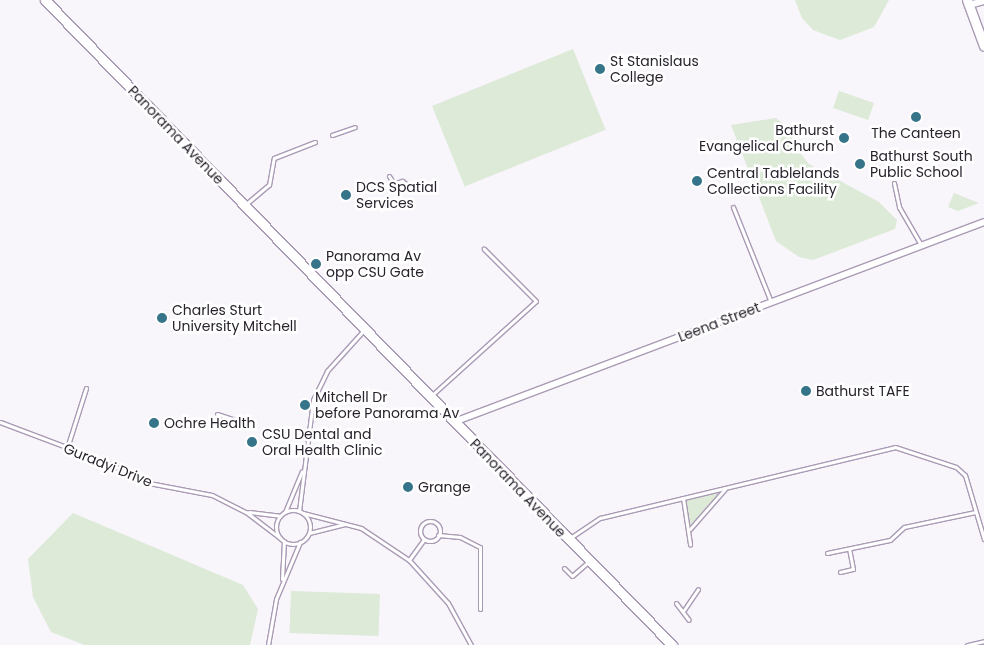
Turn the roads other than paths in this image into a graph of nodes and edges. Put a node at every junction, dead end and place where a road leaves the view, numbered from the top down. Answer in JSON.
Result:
{"nodes":[{"id":1,"x":45,"y":0,"type":"edge"},
{"id":2,"x":984,"y":0,"type":"edge"},
{"id":3,"x":968,"y":3,"type":"edge"},
{"id":4,"x":984,"y":46,"type":"edge"},
{"id":5,"x":355,"y":127,"type":"dead end"},
{"id":6,"x":332,"y":135,"type":"dead end"},
{"id":7,"x":314,"y":142,"type":"dead end"},
{"id":8,"x":389,"y":176,"type":"dead end"},
{"id":9,"x":894,"y":183,"type":"dead end"},
{"id":10,"x":416,"y":191,"type":"dead end"},
{"id":11,"x":244,"y":206,"type":"junction"},
{"id":12,"x":733,"y":206,"type":"dead end"},
{"id":13,"x":984,"y":222,"type":"edge"},
{"id":14,"x":922,"y":245,"type":"junction"},
{"id":15,"x":484,"y":249,"type":"dead end"},
{"id":16,"x":771,"y":302,"type":"junction"},
{"id":17,"x":364,"y":330,"type":"junction"},
{"id":18,"x":86,"y":388,"type":"dead end"},
{"id":19,"x":430,"y":397,"type":"junction"},
{"id":20,"x":217,"y":414,"type":"dead end"},
{"id":21,"x":239,"y":421,"type":"dead end"},
{"id":22,"x":0,"y":422,"type":"edge"},
{"id":23,"x":454,"y":422,"type":"junction"},
{"id":24,"x":67,"y":448,"type":"junction"},
{"id":25,"x":304,"y":466,"type":"junction"},
{"id":26,"x":725,"y":488,"type":"junction"},
{"id":27,"x":683,"y":498,"type":"junction"},
{"id":28,"x":246,"y":512,"type":"junction"},
{"id":29,"x":285,"y":512,"type":"junction"},
{"id":30,"x":301,"y":512,"type":"junction"},
{"id":31,"x":975,"y":512,"type":"junction"},
{"id":32,"x":280,"y":516,"type":"junction"},
{"id":33,"x":344,"y":523,"type":"junction"},
{"id":34,"x":690,"y":529,"type":"junction"},
{"id":35,"x":308,"y":534,"type":"junction"},
{"id":36,"x":438,"y":536,"type":"junction"},
{"id":37,"x":280,"y":538,"type":"junction"},
{"id":38,"x":424,"y":539,"type":"junction"},
{"id":39,"x":568,"y":539,"type":"junction"},
{"id":40,"x":984,"y":539,"type":"edge"},
{"id":41,"x":284,"y":541,"type":"junction"},
{"id":42,"x":300,"y":542,"type":"junction"},
{"id":43,"x":690,"y":544,"type":"dead end"},
{"id":44,"x":849,"y":549,"type":"junction"},
{"id":45,"x":827,"y":553,"type":"dead end"},
{"id":46,"x":409,"y":560,"type":"junction"},
{"id":47,"x":589,"y":561,"type":"junction"},
{"id":48,"x":564,"y":568,"type":"dead end"},
{"id":49,"x":840,"y":572,"type":"dead end"},
{"id":50,"x":282,"y":582,"type":"junction"},
{"id":51,"x":698,"y":589,"type":"dead end"},
{"id":52,"x":676,"y":603,"type":"dead end"},
{"id":53,"x":480,"y":608,"type":"dead end"},
{"id":54,"x":684,"y":610,"type":"junction"},
{"id":55,"x":689,"y":620,"type":"dead end"},
{"id":56,"x":984,"y":641,"type":"edge"},
{"id":57,"x":268,"y":645,"type":"edge"},
{"id":58,"x":471,"y":645,"type":"edge"},
{"id":59,"x":672,"y":645,"type":"edge"},
{"id":60,"x":968,"y":645,"type":"edge"}],
"edges":[{"from":1,"to":11,"type":"street","name":"Panorama Avenue"},
{"from":2,"to":3,"type":"street"},
{"from":3,"to":4,"type":"street"},
{"from":5,"to":6,"type":"lane"},
{"from":7,"to":11,"type":"lane"},
{"from":8,"to":10,"type":"lane"},
{"from":9,"to":14,"type":"lane"},
{"from":11,"to":17,"type":"street","name":"Panorama Avenue"},
{"from":12,"to":16,"type":"lane"},
{"from":13,"to":14,"type":"street","name":"Leena Street"},
{"from":14,"to":16,"type":"street","name":"Leena Street"},
{"from":15,"to":19,"type":"lane"},
{"from":16,"to":23,"type":"street","name":"Leena Street"},
{"from":17,"to":19,"type":"street","name":"Panorama Avenue"},
{"from":17,"to":25,"type":"lane"},
{"from":18,"to":24,"type":"lane"},
{"from":19,"to":23,"type":"street","name":"Panorama Avenue"},
{"from":20,"to":21,"type":"lane"},
{"from":22,"to":24,"type":"lane","name":"Guradyi Drive"},
{"from":23,"to":39,"type":"street","name":"Panorama Avenue"},
{"from":24,"to":28,"type":"lane","name":"Guradyi Drive"},
{"from":25,"to":29,"type":"lane"},
{"from":25,"to":30,"type":"lane"},
{"from":26,"to":27,"type":"lane"},
{"from":26,"to":31,"type":"lane"},
{"from":26,"to":34,"type":"lane"},
{"from":27,"to":34,"type":"lane"},
{"from":27,"to":39,"type":"lane"},
{"from":28,"to":32,"type":"lane","name":"Guradyi Drive"},
{"from":28,"to":37,"type":"lane","name":"Guradyi Drive"},
{"from":29,"to":30,"type":"lane"},
{"from":29,"to":32,"type":"lane"},
{"from":30,"to":33,"type":"lane"},
{"from":30,"to":35,"type":"lane"},
{"from":31,"to":40,"type":"lane"},
{"from":31,"to":44,"type":"lane"},
{"from":32,"to":37,"type":"lane"},
{"from":33,"to":35,"type":"lane"},
{"from":33,"to":46,"type":"lane"},
{"from":34,"to":43,"type":"lane"},
{"from":35,"to":42,"type":"lane"},
{"from":36,"to":38,"type":"lane"},
{"from":36,"to":38,"type":"lane"},
{"from":36,"to":53,"type":"lane"},
{"from":37,"to":41,"type":"lane"},
{"from":38,"to":46,"type":"lane"},
{"from":39,"to":47,"type":"street","name":"Panorama Avenue"},
{"from":41,"to":42,"type":"lane"},
{"from":41,"to":50,"type":"lane"},
{"from":42,"to":50,"type":"lane"},
{"from":44,"to":45,"type":"lane"},
{"from":44,"to":49,"type":"lane"},
{"from":46,"to":58,"type":"lane"},
{"from":47,"to":48,"type":"lane"},
{"from":47,"to":59,"type":"street","name":"Panorama Avenue"},
{"from":50,"to":57,"type":"lane"},
{"from":51,"to":54,"type":"lane"},
{"from":52,"to":54,"type":"lane"},
{"from":54,"to":55,"type":"lane"},
{"from":56,"to":60,"type":"lane"}]}
